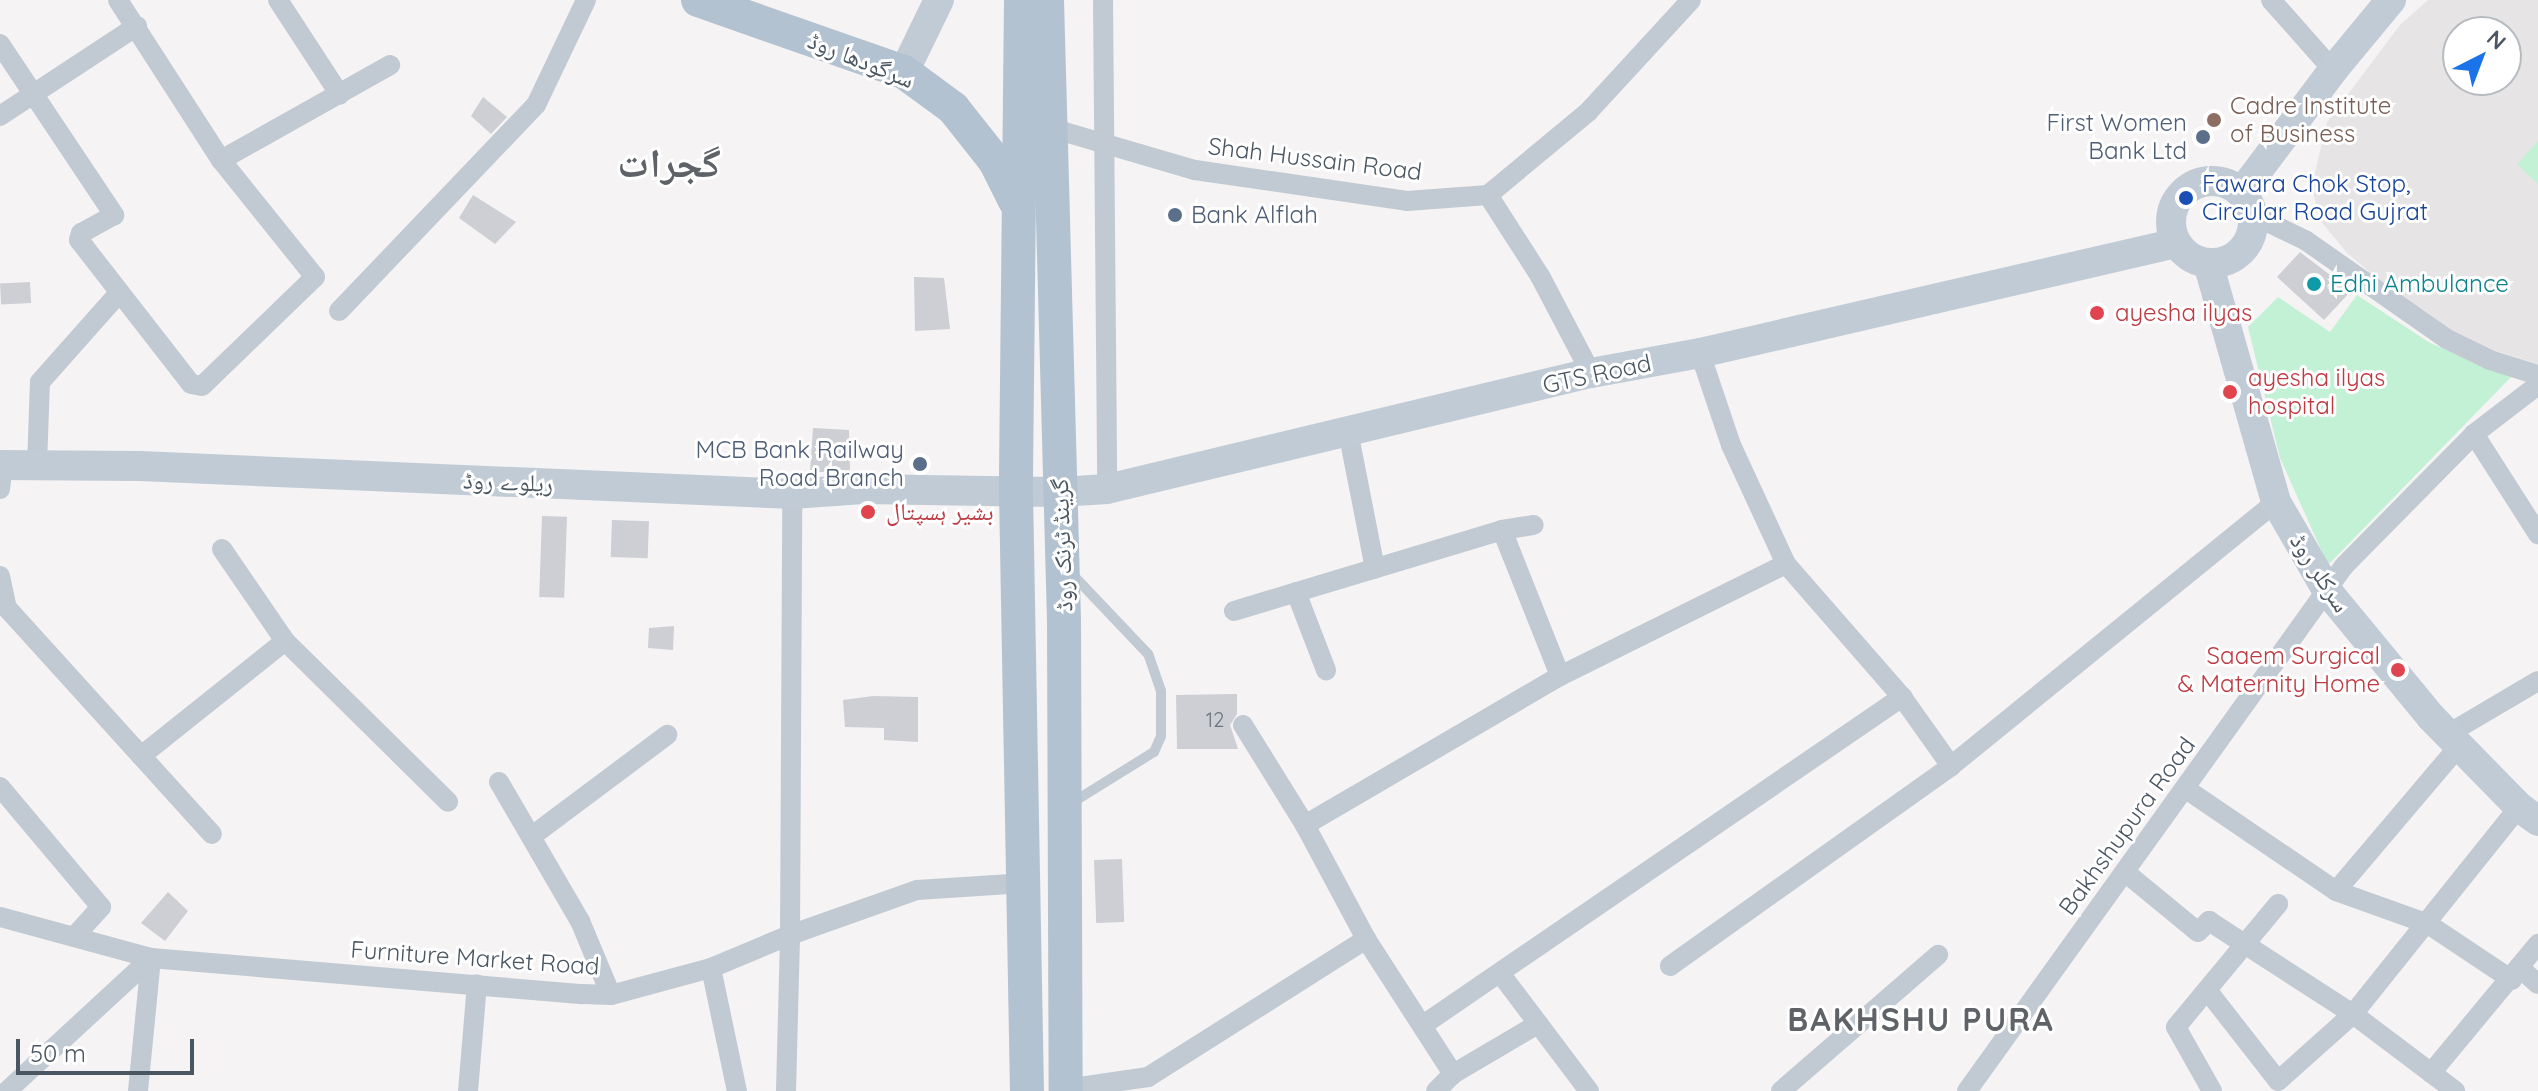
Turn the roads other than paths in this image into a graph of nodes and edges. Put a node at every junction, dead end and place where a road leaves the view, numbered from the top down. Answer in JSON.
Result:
{"nodes":[{"id":1,"x":118,"y":0,"type":"edge"},
{"id":2,"x":278,"y":0,"type":"edge"},
{"id":3,"x":586,"y":0,"type":"edge"},
{"id":4,"x":698,"y":0,"type":"edge"},
{"id":5,"x":939,"y":0,"type":"edge"},
{"id":6,"x":1021,"y":0,"type":"edge"},
{"id":7,"x":1047,"y":0,"type":"edge"},
{"id":8,"x":1103,"y":0,"type":"edge"},
{"id":9,"x":1691,"y":0,"type":"edge"},
{"id":10,"x":2271,"y":0,"type":"edge"},
{"id":11,"x":2383,"y":3,"type":"edge"},
{"id":12,"x":137,"y":26,"type":"junction"},
{"id":13,"x":0,"y":44,"type":"edge"},
{"id":14,"x":390,"y":65,"type":"dead end"},
{"id":15,"x":2333,"y":70,"type":"junction"},
{"id":16,"x":904,"y":72,"type":"junction"},
{"id":17,"x":33,"y":93,"type":"junction"},
{"id":18,"x":340,"y":95,"type":"junction"},
{"id":19,"x":0,"y":116,"type":"edge"},
{"id":20,"x":1051,"y":128,"type":"junction"},
{"id":21,"x":1103,"y":143,"type":"junction"},
{"id":22,"x":221,"y":160,"type":"junction"},
{"id":23,"x":1488,"y":195,"type":"junction"},
{"id":24,"x":2247,"y":204,"type":"junction"},
{"id":25,"x":1017,"y":205,"type":"junction"},
{"id":26,"x":2176,"y":243,"type":"junction"},
{"id":27,"x":2208,"y":263,"type":"junction"},
{"id":28,"x":119,"y":293,"type":"junction"},
{"id":29,"x":339,"y":311,"type":"dead end"},
{"id":30,"x":1700,"y":353,"type":"junction"},
{"id":31,"x":1591,"y":373,"type":"junction"},
{"id":32,"x":2538,"y":375,"type":"edge"},
{"id":33,"x":2538,"y":385,"type":"edge"},
{"id":34,"x":1348,"y":431,"type":"junction"},
{"id":35,"x":2474,"y":434,"type":"junction"},
{"id":36,"x":37,"y":466,"type":"junction"},
{"id":37,"x":1,"y":473,"type":"edge"},
{"id":38,"x":1107,"y":489,"type":"junction"},
{"id":39,"x":1016,"y":492,"type":"junction"},
{"id":40,"x":1060,"y":492,"type":"junction"},
{"id":41,"x":792,"y":494,"type":"junction"},
{"id":42,"x":2276,"y":502,"type":"junction"},
{"id":43,"x":1534,"y":525,"type":"dead end"},
{"id":44,"x":1502,"y":530,"type":"junction"},
{"id":45,"x":2538,"y":534,"type":"edge"},
{"id":46,"x":222,"y":549,"type":"dead end"},
{"id":47,"x":1062,"y":563,"type":"junction"},
{"id":48,"x":1786,"y":564,"type":"junction"},
{"id":49,"x":1375,"y":568,"type":"junction"},
{"id":50,"x":0,"y":576,"type":"edge"},
{"id":51,"x":1296,"y":592,"type":"junction"},
{"id":52,"x":2328,"y":592,"type":"junction"},
{"id":53,"x":3,"y":611,"type":"edge"},
{"id":54,"x":1234,"y":611,"type":"dead end"},
{"id":55,"x":285,"y":641,"type":"junction"},
{"id":56,"x":1326,"y":670,"type":"dead end"},
{"id":57,"x":1560,"y":676,"type":"junction"},
{"id":58,"x":2538,"y":681,"type":"edge"},
{"id":59,"x":1902,"y":697,"type":"junction"},
{"id":60,"x":1243,"y":725,"type":"dead end"},
{"id":61,"x":667,"y":735,"type":"dead end"},
{"id":62,"x":2454,"y":740,"type":"junction"},
{"id":63,"x":141,"y":756,"type":"junction"},
{"id":64,"x":1951,"y":766,"type":"junction"},
{"id":65,"x":499,"y":782,"type":"dead end"},
{"id":66,"x":0,"y":787,"type":"edge"},
{"id":67,"x":2186,"y":789,"type":"junction"},
{"id":68,"x":448,"y":802,"type":"dead end"},
{"id":69,"x":1065,"y":808,"type":"junction"},
{"id":70,"x":2529,"y":814,"type":"edge"},
{"id":71,"x":1305,"y":825,"type":"junction"},
{"id":72,"x":212,"y":834,"type":"dead end"},
{"id":73,"x":532,"y":836,"type":"junction"},
{"id":74,"x":2125,"y":872,"type":"junction"},
{"id":75,"x":1024,"y":883,"type":"junction"},
{"id":76,"x":2336,"y":891,"type":"junction"},
{"id":77,"x":2278,"y":904,"type":"dead end"},
{"id":78,"x":0,"y":917,"type":"edge"},
{"id":79,"x":2428,"y":924,"type":"junction"},
{"id":80,"x":790,"y":935,"type":"junction"},
{"id":81,"x":74,"y":937,"type":"junction"},
{"id":82,"x":1366,"y":939,"type":"junction"},
{"id":83,"x":2245,"y":944,"type":"junction"},
{"id":84,"x":2538,"y":944,"type":"edge"},
{"id":85,"x":1938,"y":955,"type":"dead end"},
{"id":86,"x":151,"y":958,"type":"junction"},
{"id":87,"x":1670,"y":966,"type":"dead end"},
{"id":88,"x":711,"y":968,"type":"junction"},
{"id":89,"x":1500,"y":973,"type":"junction"},
{"id":90,"x":2515,"y":973,"type":"junction"},
{"id":91,"x":477,"y":984,"type":"junction"},
{"id":92,"x":2538,"y":984,"type":"edge"},
{"id":93,"x":2207,"y":990,"type":"junction"},
{"id":94,"x":611,"y":995,"type":"junction"},
{"id":95,"x":2353,"y":1014,"type":"junction"},
{"id":96,"x":1538,"y":1024,"type":"junction"},
{"id":97,"x":1423,"y":1025,"type":"junction"},
{"id":98,"x":2431,"y":1073,"type":"junction"},
{"id":99,"x":1453,"y":1074,"type":"junction"},
{"id":100,"x":2282,"y":1086,"type":"edge"},
{"id":101,"x":1066,"y":1090,"type":"edge"},
{"id":102,"x":7,"y":1091,"type":"edge"},
{"id":103,"x":138,"y":1091,"type":"edge"},
{"id":104,"x":468,"y":1091,"type":"edge"},
{"id":105,"x":737,"y":1091,"type":"edge"},
{"id":106,"x":786,"y":1091,"type":"edge"},
{"id":107,"x":1027,"y":1091,"type":"edge"},
{"id":108,"x":1436,"y":1091,"type":"edge"},
{"id":109,"x":1589,"y":1091,"type":"edge"},
{"id":110,"x":1781,"y":1091,"type":"edge"},
{"id":111,"x":1967,"y":1091,"type":"edge"},
{"id":112,"x":2212,"y":1091,"type":"edge"},
{"id":113,"x":2455,"y":1091,"type":"edge"}],
"edges":[{"from":1,"to":12,"type":"street"},
{"from":2,"to":18,"type":"street"},
{"from":3,"to":29,"type":"street"},
{"from":4,"to":16,"type":"main road","name":"سرگودھا روڈ"},
{"from":5,"to":16,"type":"main road"},
{"from":6,"to":25,"type":"main road","name":"گرینڈ ٹرنک روڈ"},
{"from":7,"to":20,"type":"main road","name":"گرینڈ ٹرنک روڈ"},
{"from":8,"to":21,"type":"street"},
{"from":9,"to":23,"type":"street"},
{"from":10,"to":15,"type":"street"},
{"from":11,"to":15,"type":"main road"},
{"from":12,"to":17,"type":"street"},
{"from":12,"to":22,"type":"street"},
{"from":13,"to":17,"type":"street"},
{"from":14,"to":18,"type":"street"},
{"from":15,"to":24,"type":"main road"},
{"from":16,"to":25,"type":"main road","name":"سرگودھا روڈ"},
{"from":17,"to":19,"type":"street"},
{"from":17,"to":28,"type":"street"},
{"from":18,"to":22,"type":"street"},
{"from":20,"to":21,"type":"street","name":"Shah Hussain Road"},
{"from":20,"to":40,"type":"main road","name":"گرینڈ ٹرنک روڈ"},
{"from":21,"to":23,"type":"street","name":"Shah Hussain Road"},
{"from":21,"to":38,"type":"street"},
{"from":22,"to":28,"type":"street"},
{"from":23,"to":31,"type":"street"},
{"from":24,"to":26,"type":"main road"},
{"from":24,"to":27,"type":"main road"},
{"from":24,"to":32,"type":"street"},
{"from":25,"to":39,"type":"main road","name":"گرینڈ ٹرنک روڈ"},
{"from":26,"to":27,"type":"main road"},
{"from":26,"to":30,"type":"main road","name":"GTS Road"},
{"from":27,"to":42,"type":"main road","name":"سرکلر روڈ"},
{"from":28,"to":36,"type":"street"},
{"from":30,"to":31,"type":"main road","name":"GTS Road"},
{"from":30,"to":48,"type":"street"},
{"from":31,"to":34,"type":"main road","name":"GTS Road"},
{"from":33,"to":35,"type":"street","name":"Bakhshupura Road"},
{"from":34,"to":38,"type":"main road","name":"GTS Road"},
{"from":34,"to":49,"type":"street"},
{"from":35,"to":45,"type":"street"},
{"from":35,"to":52,"type":"street","name":"Bakhshupura Road"},
{"from":36,"to":37,"type":"main road","name":"ریلوے روڈ"},
{"from":36,"to":41,"type":"main road","name":"ریلوے روڈ"},
{"from":38,"to":40,"type":"main road","name":"GTS Road"},
{"from":39,"to":40,"type":"main road","name":"GTS Road"},
{"from":39,"to":41,"type":"main road","name":"ریلوے روڈ"},
{"from":39,"to":75,"type":"main road","name":"گرینڈ ٹرنک روڈ"},
{"from":40,"to":47,"type":"main road","name":"گرینڈ ٹرنک روڈ"},
{"from":41,"to":80,"type":"street"},
{"from":42,"to":52,"type":"main road","name":"سرکلر روڈ"},
{"from":42,"to":64,"type":"street"},
{"from":43,"to":44,"type":"street"},
{"from":44,"to":49,"type":"street"},
{"from":44,"to":57,"type":"street"},
{"from":46,"to":55,"type":"street"},
{"from":47,"to":69,"type":"main road","name":"گرینڈ ٹرنک روڈ"},
{"from":47,"to":69,"type":"lane"},
{"from":48,"to":57,"type":"street"},
{"from":48,"to":59,"type":"street"},
{"from":49,"to":51,"type":"street"},
{"from":50,"to":53,"type":"street"},
{"from":51,"to":54,"type":"street"},
{"from":51,"to":56,"type":"street"},
{"from":52,"to":62,"type":"main road","name":"سرکلر روڈ"},
{"from":52,"to":67,"type":"street","name":"Bakhshupura Road"},
{"from":53,"to":63,"type":"street"},
{"from":55,"to":63,"type":"street"},
{"from":55,"to":68,"type":"street"},
{"from":57,"to":71,"type":"street"},
{"from":58,"to":62,"type":"street"},
{"from":59,"to":64,"type":"street"},
{"from":59,"to":89,"type":"street"},
{"from":60,"to":71,"type":"street"},
{"from":61,"to":73,"type":"street"},
{"from":62,"to":70,"type":"main road","name":"سرکلر روڈ"},
{"from":62,"to":76,"type":"street"},
{"from":63,"to":72,"type":"street"},
{"from":64,"to":87,"type":"street"},
{"from":65,"to":73,"type":"street"},
{"from":66,"to":81,"type":"street"},
{"from":67,"to":74,"type":"street","name":"Bakhshupura Road"},
{"from":67,"to":76,"type":"street"},
{"from":69,"to":101,"type":"main road","name":"گرینڈ ٹرنک روڈ"},
{"from":70,"to":79,"type":"street"},
{"from":71,"to":82,"type":"street"},
{"from":73,"to":94,"type":"street"},
{"from":74,"to":83,"type":"street"},
{"from":74,"to":111,"type":"street","name":"Bakhshupura Road"},
{"from":75,"to":80,"type":"street","name":"Furniture Market Road"},
{"from":75,"to":107,"type":"main road","name":"گرینڈ ٹرنک روڈ"},
{"from":76,"to":79,"type":"street"},
{"from":77,"to":83,"type":"street"},
{"from":78,"to":81,"type":"street","name":"Furniture Market Road"},
{"from":79,"to":90,"type":"street"},
{"from":79,"to":95,"type":"street"},
{"from":80,"to":88,"type":"street","name":"Furniture Market Road"},
{"from":80,"to":106,"type":"street"},
{"from":81,"to":86,"type":"street","name":"Furniture Market Road"},
{"from":82,"to":97,"type":"street"},
{"from":82,"to":101,"type":"street"},
{"from":83,"to":93,"type":"street"},
{"from":83,"to":95,"type":"street"},
{"from":84,"to":90,"type":"street"},
{"from":85,"to":110,"type":"street"},
{"from":86,"to":91,"type":"street","name":"Furniture Market Road"},
{"from":86,"to":102,"type":"street"},
{"from":86,"to":103,"type":"street"},
{"from":88,"to":94,"type":"street","name":"Furniture Market Road"},
{"from":88,"to":105,"type":"street"},
{"from":89,"to":96,"type":"street"},
{"from":89,"to":97,"type":"street"},
{"from":90,"to":92,"type":"street"},
{"from":90,"to":98,"type":"street"},
{"from":91,"to":94,"type":"street","name":"Furniture Market Road"},
{"from":91,"to":104,"type":"street"},
{"from":93,"to":100,"type":"street"},
{"from":93,"to":112,"type":"street"},
{"from":95,"to":98,"type":"street"},
{"from":95,"to":100,"type":"street"},
{"from":96,"to":99,"type":"street"},
{"from":96,"to":109,"type":"street"},
{"from":97,"to":99,"type":"street"},
{"from":98,"to":113,"type":"street"},
{"from":99,"to":108,"type":"street"}]}
